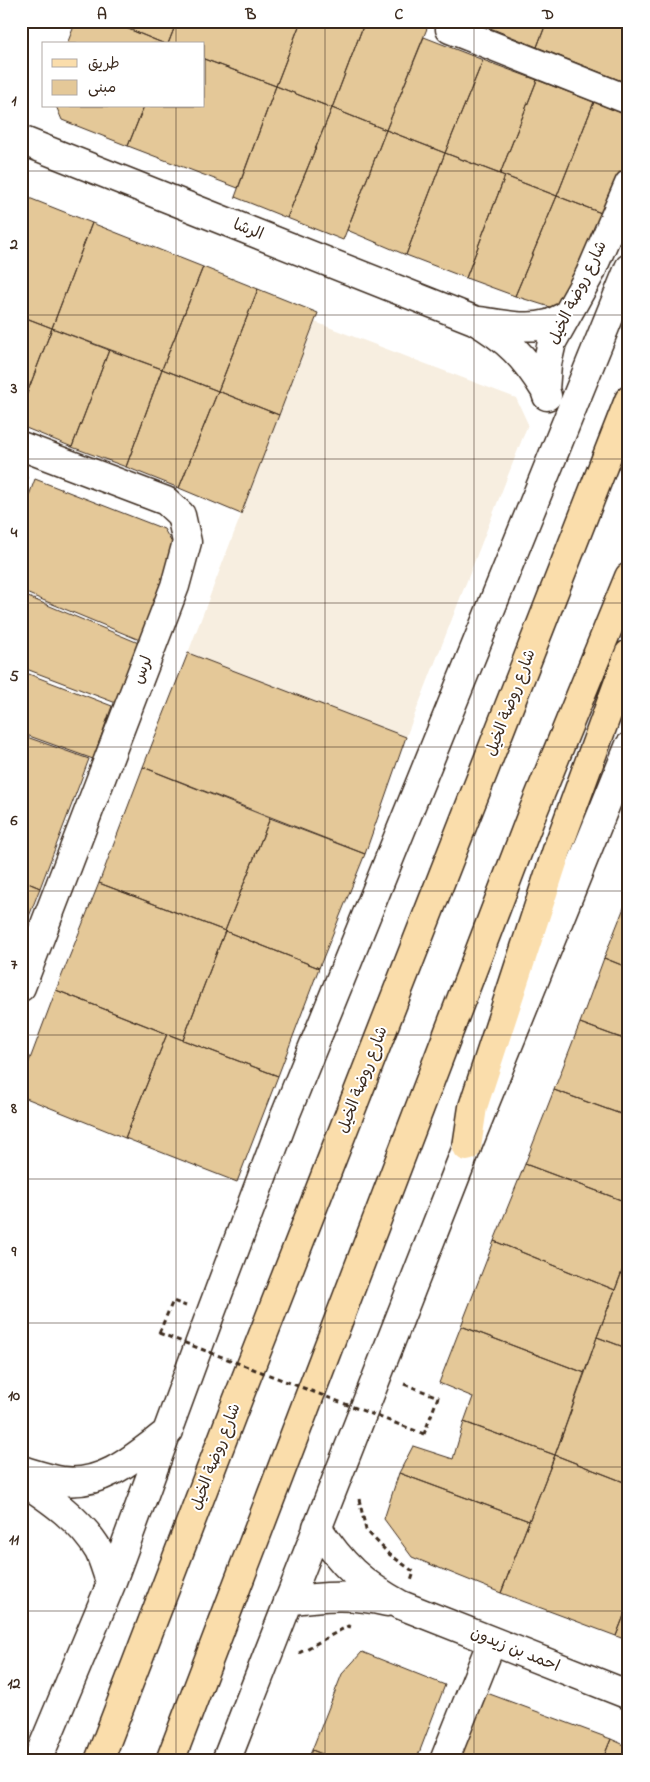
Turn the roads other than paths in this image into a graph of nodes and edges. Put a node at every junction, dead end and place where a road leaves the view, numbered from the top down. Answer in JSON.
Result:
{"nodes":[{"id":1,"x":450,"y":29,"type":"dead end"},
{"id":2,"x":629,"y":100,"type":"edge"},
{"id":3,"x":21,"y":140,"type":"edge"},
{"id":4,"x":629,"y":184,"type":"edge"},
{"id":5,"x":629,"y":268,"type":"edge"},
{"id":6,"x":567,"y":315,"type":"junction"},
{"id":7,"x":474,"y":320,"type":"junction"},
{"id":8,"x":545,"y":390,"type":"junction"},
{"id":9,"x":629,"y":400,"type":"edge"},
{"id":10,"x":562,"y":433,"type":"junction"},
{"id":11,"x":21,"y":446,"type":"edge"},
{"id":12,"x":629,"y":577,"type":"edge"},
{"id":13,"x":629,"y":654,"type":"edge"},
{"id":14,"x":629,"y":748,"type":"edge"},
{"id":15,"x":21,"y":987,"type":"edge"},
{"id":16,"x":466,"y":1147,"type":"junction"},
{"id":17,"x":168,"y":1431,"type":"junction"},
{"id":18,"x":21,"y":1470,"type":"edge"},
{"id":19,"x":21,"y":1480,"type":"edge"},
{"id":20,"x":317,"y":1527,"type":"junction"},
{"id":21,"x":112,"y":1584,"type":"junction"},
{"id":22,"x":288,"y":1601,"type":"junction"},
{"id":23,"x":401,"y":1606,"type":"junction"},
{"id":24,"x":492,"y":1641,"type":"junction"},
{"id":25,"x":629,"y":1695,"type":"edge"},
{"id":26,"x":37,"y":1761,"type":"edge"},
{"id":27,"x":99,"y":1761,"type":"edge"},
{"id":28,"x":170,"y":1761,"type":"edge"},
{"id":29,"x":226,"y":1761,"type":"edge"},
{"id":30,"x":444,"y":1761,"type":"edge"}],
"edges":[{"from":1,"to":2,"type":"street"},
{"from":3,"to":7,"type":"street","name":"الرشا"},
{"from":4,"to":6,"type":"street","name":"شارع روضة الخيل"},
{"from":5,"to":10,"type":"street"},
{"from":6,"to":7,"type":"street","name":"الرشا"},
{"from":6,"to":8,"type":"street","name":"شارع روضة الخيل"},
{"from":7,"to":8,"type":"street","name":"الرشا"},
{"from":8,"to":10,"type":"street","name":"شارع روضة الخيل"},
{"from":9,"to":27,"type":"main road","name":"شارع روضة الخيل"},
{"from":10,"to":17,"type":"street"},
{"from":11,"to":15,"type":"street","name":"لرس"},
{"from":12,"to":28,"type":"main road"},
{"from":13,"to":16,"type":"main road"},
{"from":14,"to":16,"type":"street"},
{"from":16,"to":20,"type":"street"},
{"from":17,"to":18,"type":"street"},
{"from":17,"to":21,"type":"street"},
{"from":19,"to":21,"type":"street"},
{"from":20,"to":22,"type":"street"},
{"from":20,"to":23,"type":"street","name":"احمد بن زيدون"},
{"from":21,"to":26,"type":"street"},
{"from":22,"to":23,"type":"street","name":"احمد بن زيدون"},
{"from":22,"to":29,"type":"street"},
{"from":23,"to":24,"type":"street","name":"احمد بن زيدون"},
{"from":24,"to":25,"type":"street","name":"احمد بن زيدون"},
{"from":24,"to":30,"type":"street"}]}
